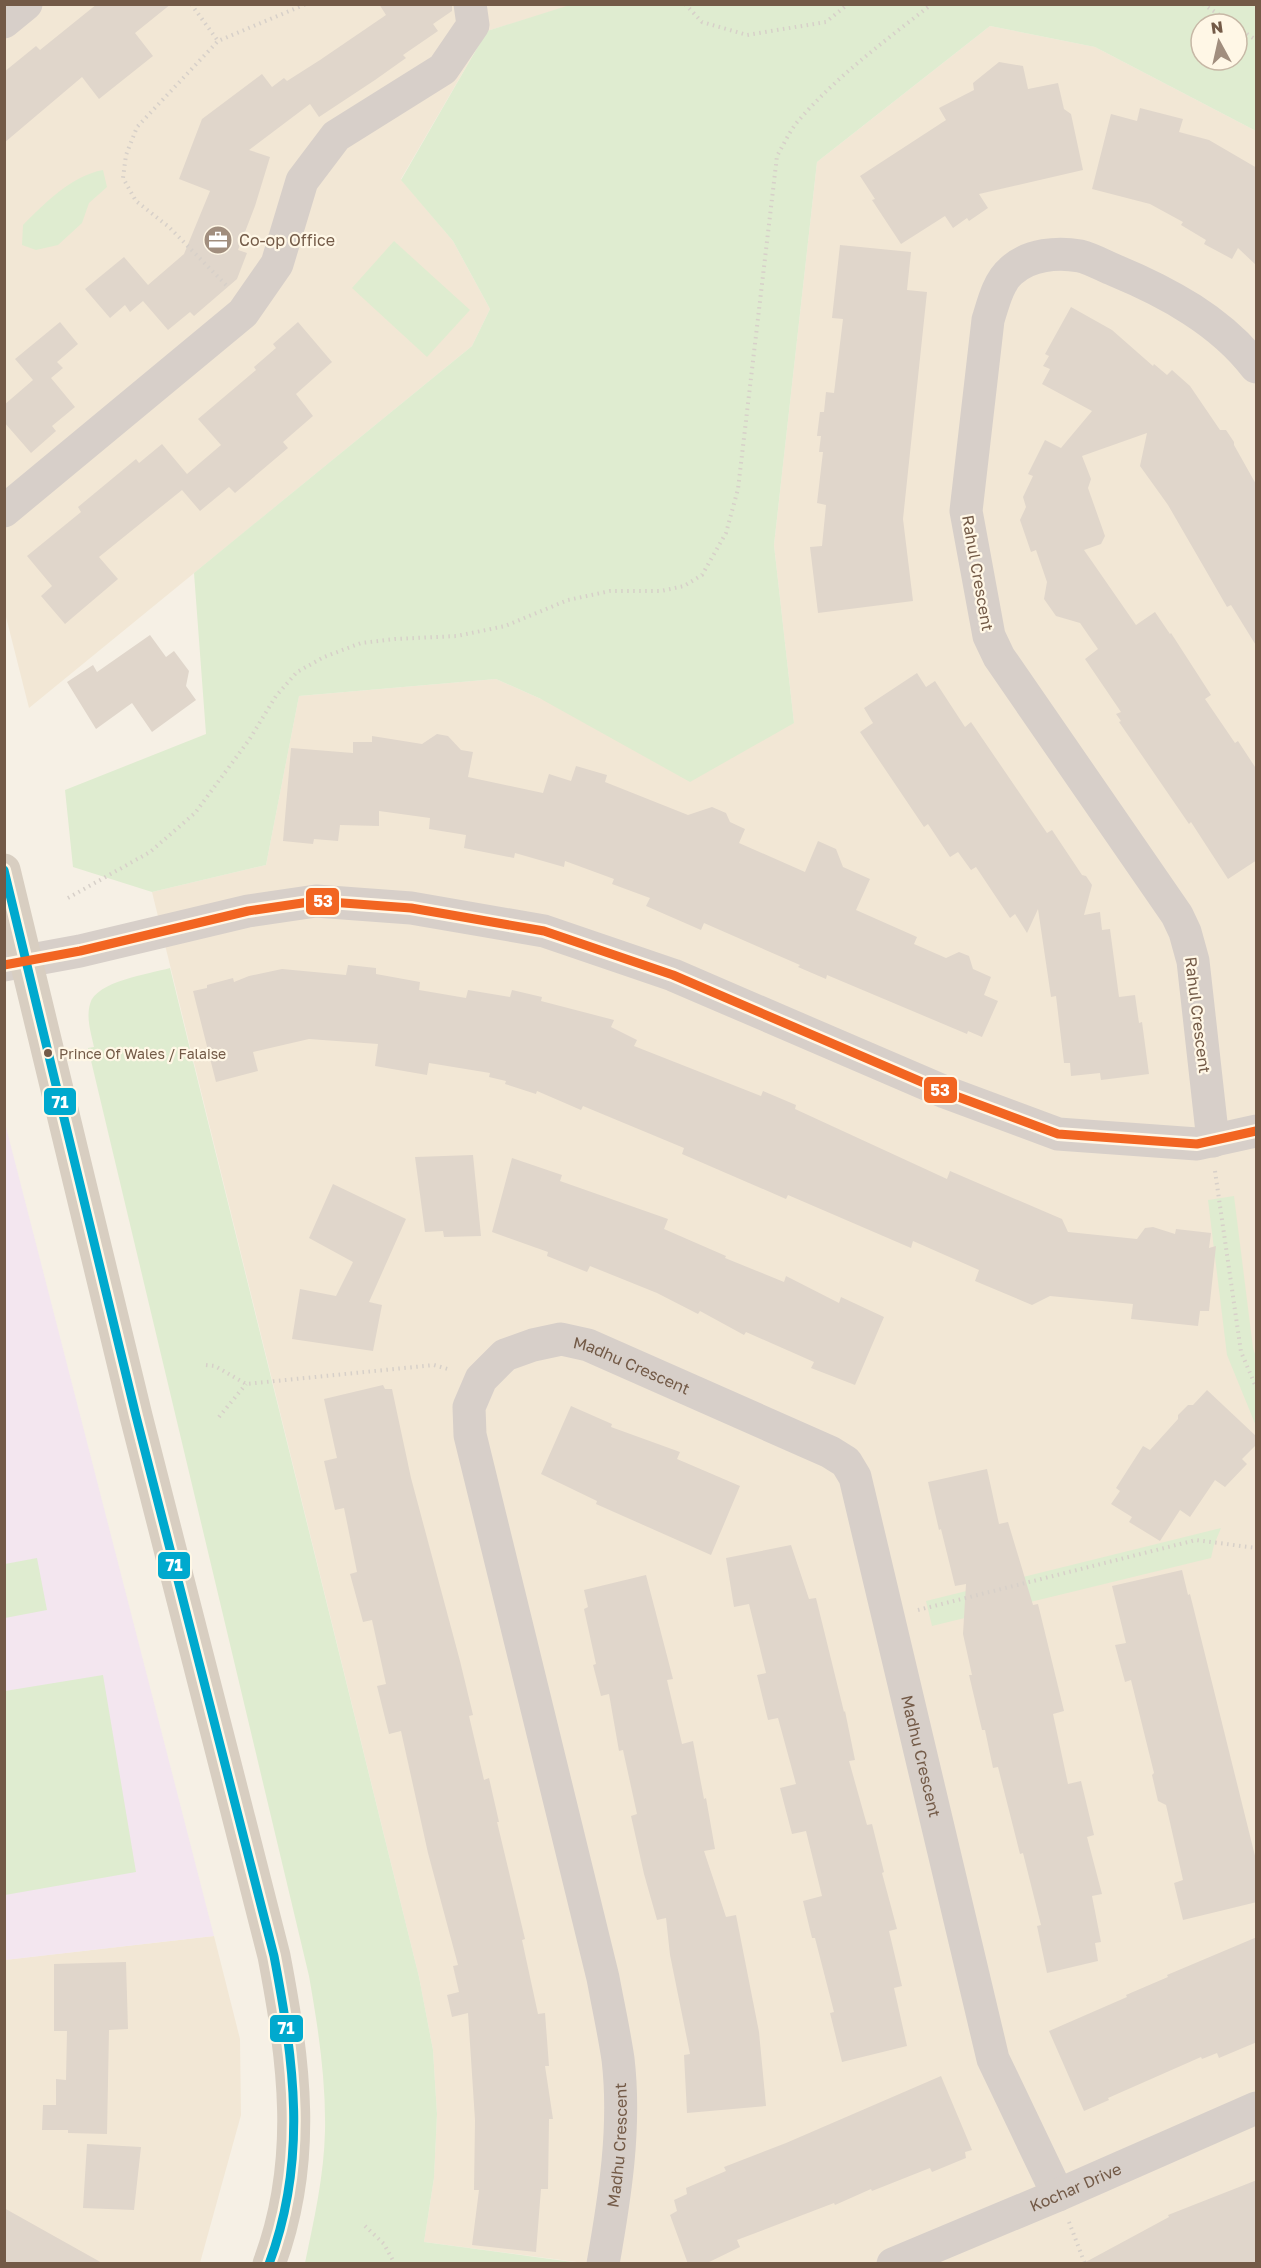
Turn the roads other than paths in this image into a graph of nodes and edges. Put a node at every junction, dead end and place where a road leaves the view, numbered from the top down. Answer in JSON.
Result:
{"nodes":[{"id":1,"x":26,"y":4,"type":"edge"},
{"id":2,"x":470,"y":4,"type":"edge"},
{"id":3,"x":4,"y":22,"type":"edge"},
{"id":4,"x":1257,"y":367,"type":"edge"},
{"id":5,"x":4,"y":512,"type":"edge"},
{"id":6,"x":4,"y":870,"type":"edge"},
{"id":7,"x":15,"y":962,"type":"edge"},
{"id":8,"x":1257,"y":1131,"type":"edge"},
{"id":9,"x":1213,"y":1141,"type":"junction"},
{"id":10,"x":1257,"y":2108,"type":"edge"},
{"id":11,"x":1058,"y":2195,"type":"junction"},
{"id":12,"x":269,"y":2264,"type":"edge"},
{"id":13,"x":603,"y":2264,"type":"edge"},
{"id":14,"x":893,"y":2264,"type":"edge"}],
"edges":[{"from":1,"to":3,"type":"street"},
{"from":2,"to":5,"type":"street"},
{"from":4,"to":9,"type":"street","name":"Rahul Crescent"},
{"from":6,"to":7,"type":"main road"},
{"from":7,"to":9,"type":"street"},
{"from":7,"to":12,"type":"main road"},
{"from":8,"to":9,"type":"street"},
{"from":10,"to":11,"type":"street","name":"Kochar Drive"},
{"from":11,"to":13,"type":"street","name":"Madhu Crescent"},
{"from":11,"to":14,"type":"street","name":"Kochar Drive"}]}
